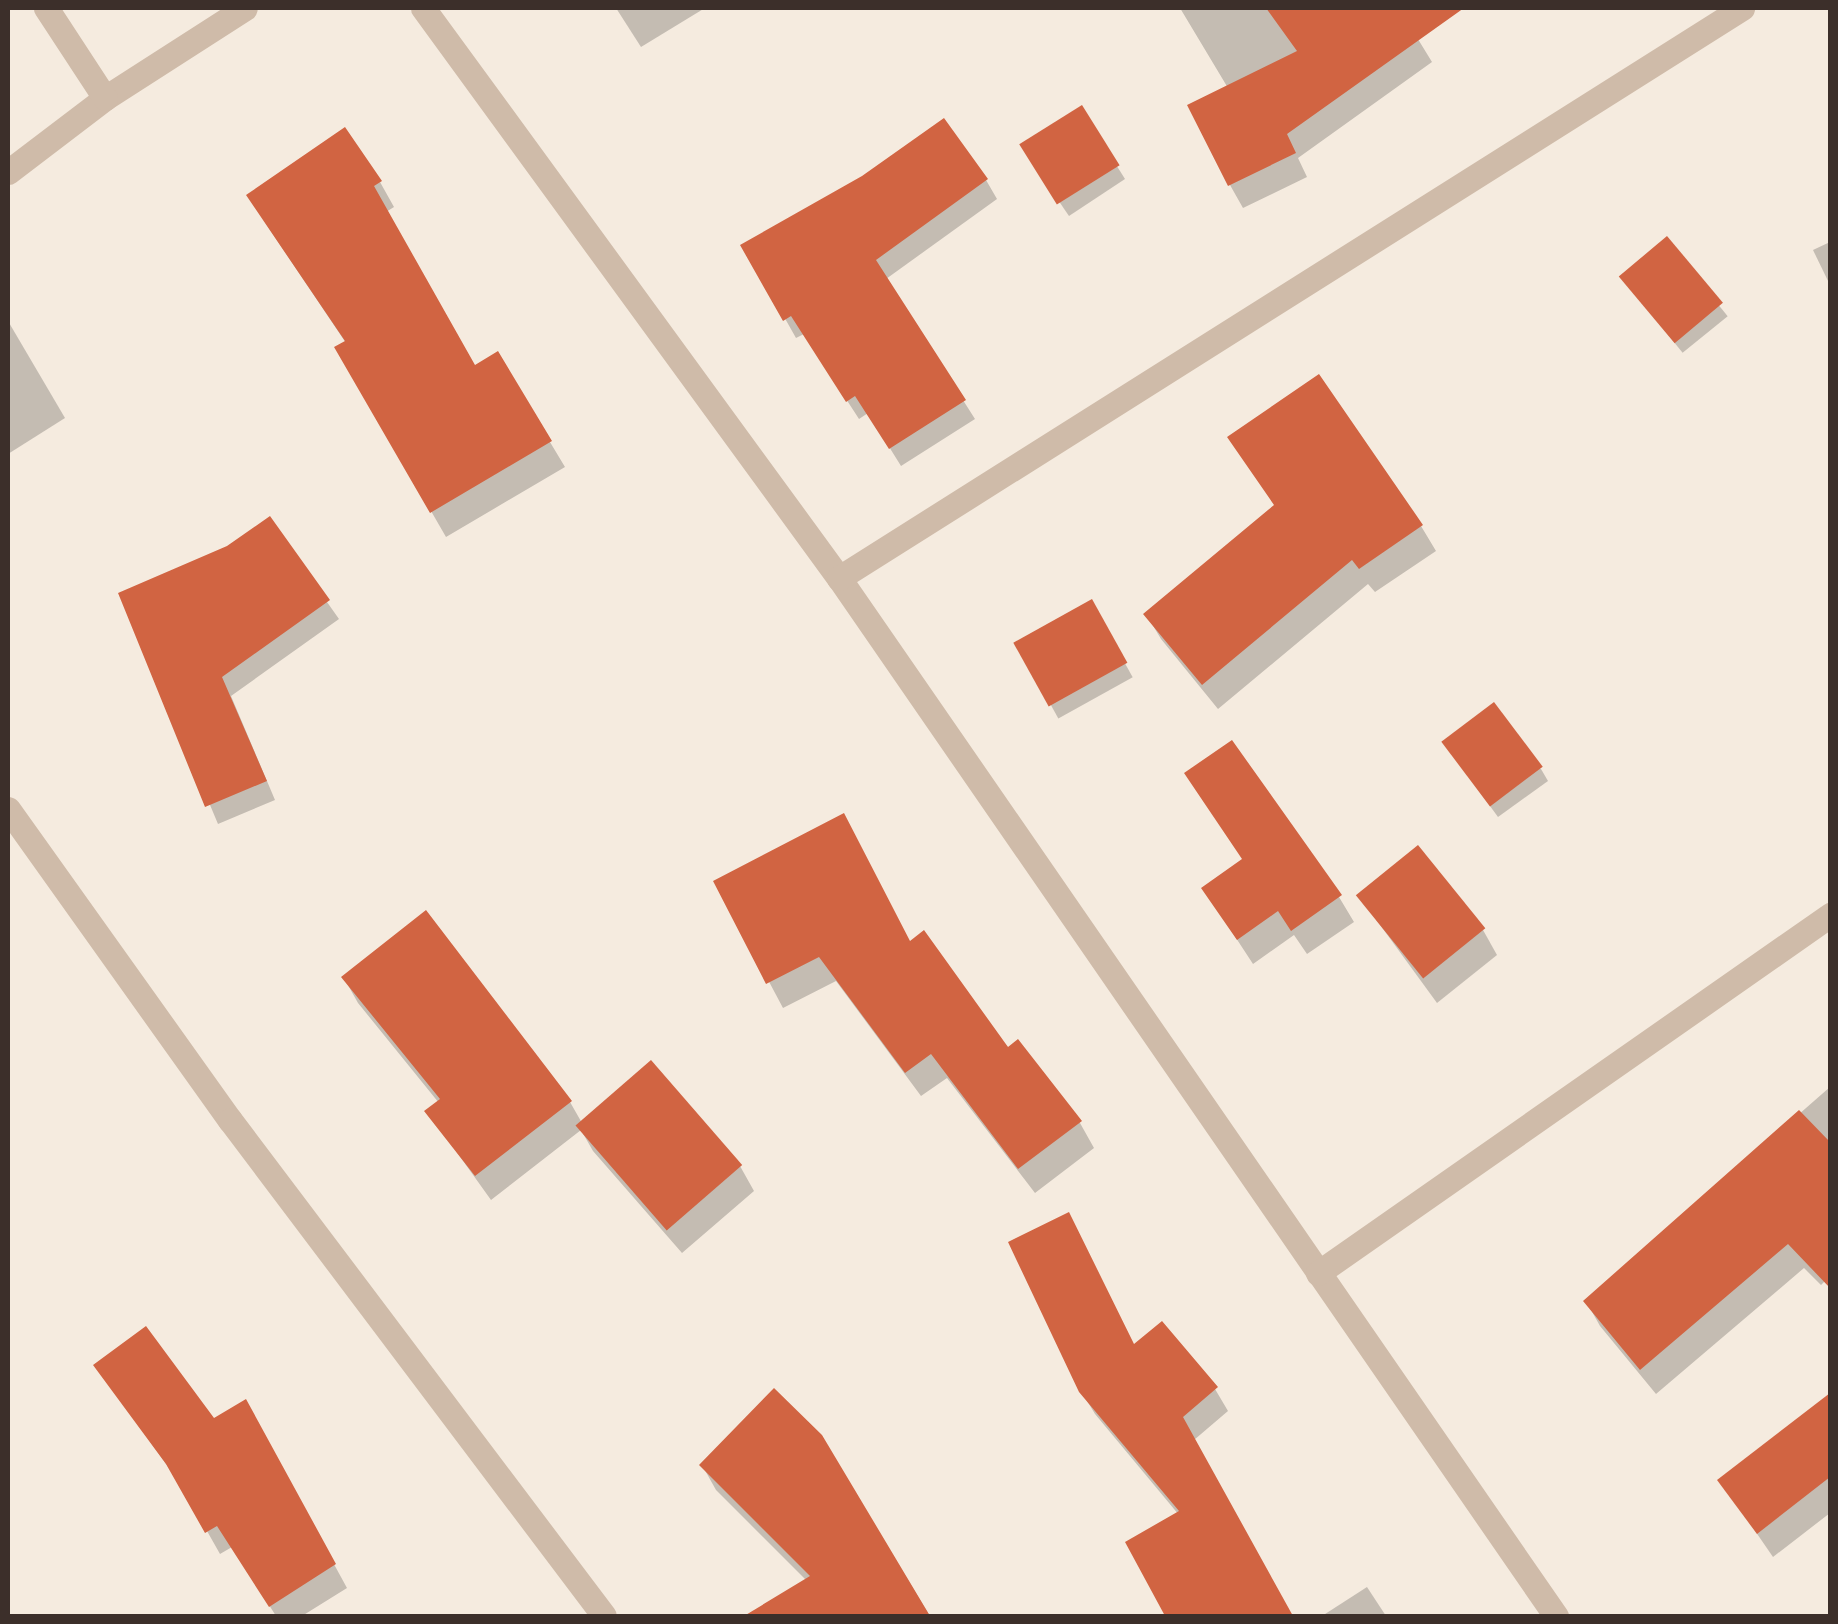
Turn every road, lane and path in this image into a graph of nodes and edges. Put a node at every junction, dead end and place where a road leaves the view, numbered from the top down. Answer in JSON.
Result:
{"nodes":[{"id":1,"x":46,"y":8,"type":"edge"},
{"id":2,"x":245,"y":8,"type":"edge"},
{"id":3,"x":424,"y":8,"type":"edge"},
{"id":4,"x":1742,"y":8,"type":"edge"},
{"id":5,"x":104,"y":98,"type":"junction"},
{"id":6,"x":8,"y":172,"type":"edge"},
{"id":7,"x":839,"y":578,"type":"junction"},
{"id":8,"x":8,"y":809,"type":"edge"},
{"id":9,"x":1830,"y":915,"type":"edge"},
{"id":10,"x":1318,"y":1273,"type":"junction"},
{"id":11,"x":604,"y":1616,"type":"edge"},
{"id":12,"x":1556,"y":1616,"type":"edge"}],
"edges":[{"from":1,"to":5,"type":"street"},
{"from":2,"to":5,"type":"street"},
{"from":3,"to":7,"type":"street"},
{"from":4,"to":7,"type":"street"},
{"from":5,"to":6,"type":"street"},
{"from":7,"to":10,"type":"street"},
{"from":8,"to":11,"type":"street"},
{"from":9,"to":10,"type":"street"},
{"from":10,"to":12,"type":"street"}]}
